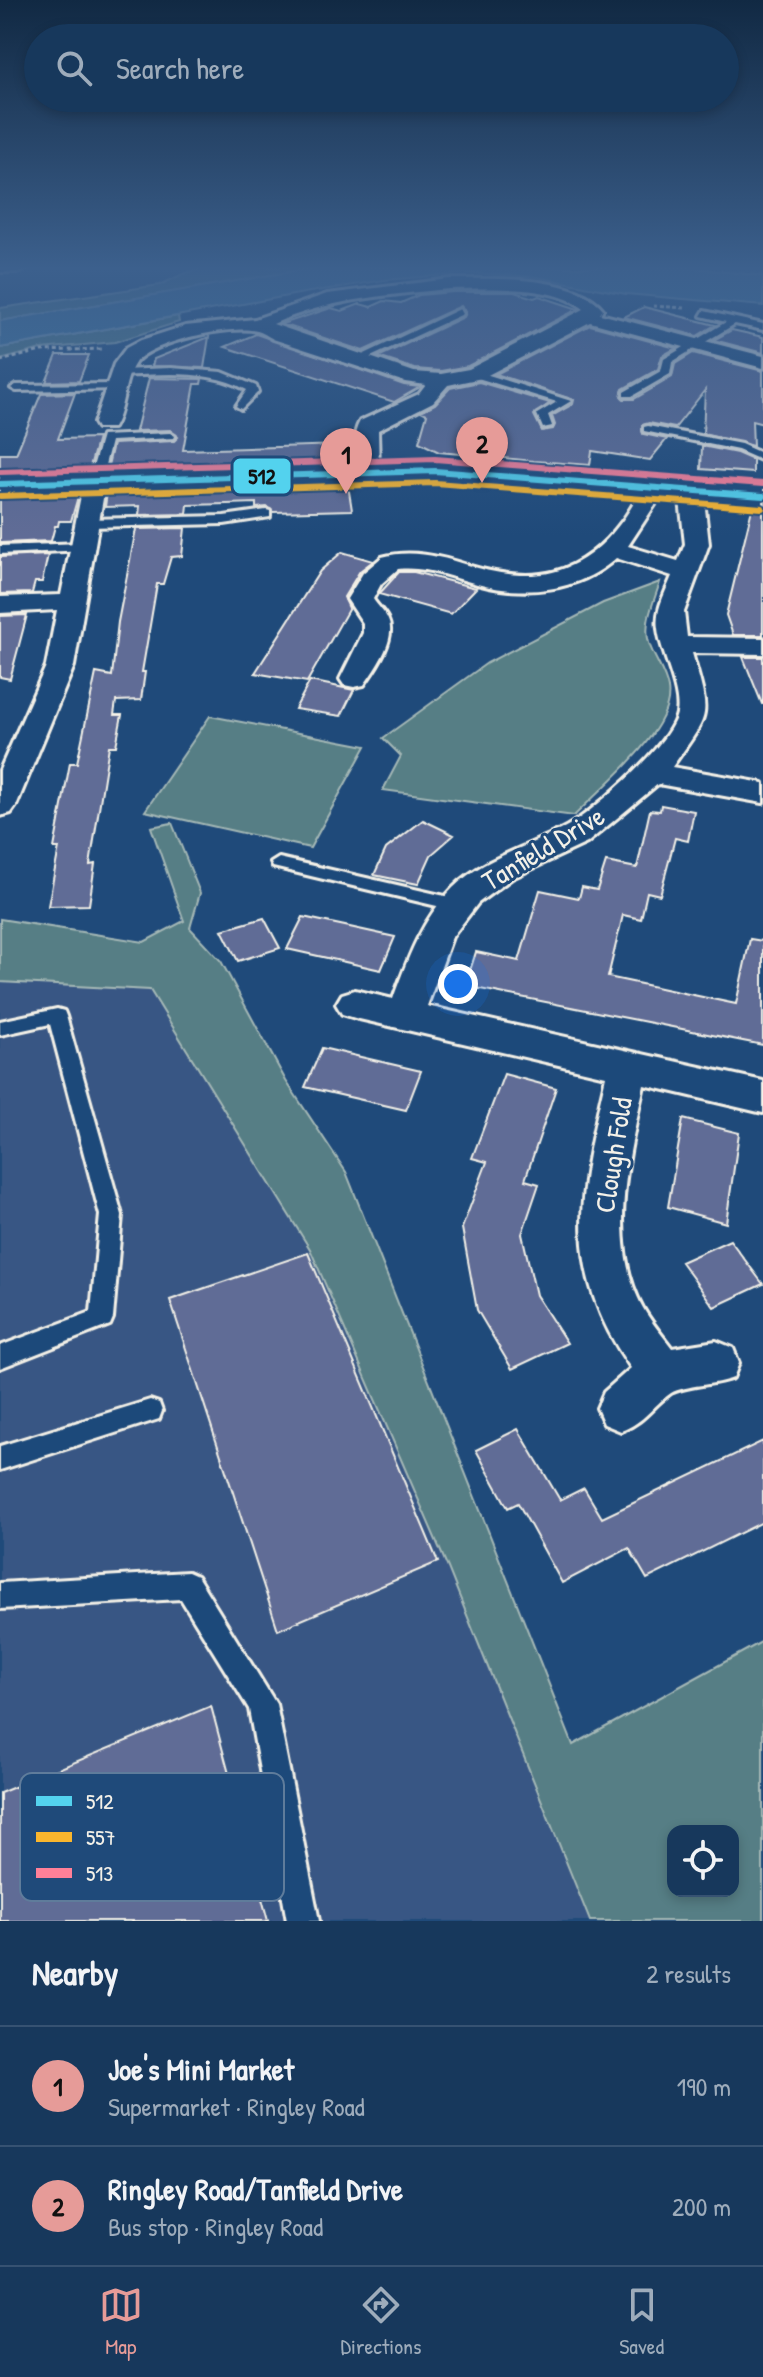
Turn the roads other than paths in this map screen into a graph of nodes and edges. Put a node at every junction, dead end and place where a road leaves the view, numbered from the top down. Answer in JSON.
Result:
{"nodes":[{"id":1,"x":130,"y":357,"type":"edge"},
{"id":2,"x":351,"y":357,"type":"edge"},
{"id":3,"x":364,"y":357,"type":"edge"},
{"id":4,"x":507,"y":357,"type":"edge"},
{"id":5,"x":674,"y":357,"type":"edge"},
{"id":6,"x":743,"y":357,"type":"edge"},
{"id":7,"x":359,"y":359,"type":"junction"},
{"id":8,"x":763,"y":362,"type":"edge"},
{"id":9,"x":475,"y":374,"type":"junction"},
{"id":10,"x":119,"y":380,"type":"junction"},
{"id":11,"x":430,"y":380,"type":"junction"},
{"id":12,"x":16,"y":388,"type":"dead end"},
{"id":13,"x":628,"y":394,"type":"dead end"},
{"id":14,"x":241,"y":406,"type":"dead end"},
{"id":15,"x":105,"y":423,"type":"dead end"},
{"id":16,"x":547,"y":426,"type":"dead end"},
{"id":17,"x":648,"y":429,"type":"dead end"},
{"id":18,"x":170,"y":436,"type":"dead end"},
{"id":19,"x":763,"y":458,"type":"edge"},
{"id":20,"x":382,"y":471,"type":"junction"},
{"id":21,"x":95,"y":481,"type":"junction"},
{"id":22,"x":0,"y":484,"type":"edge"},
{"id":23,"x":654,"y":488,"type":"junction"},
{"id":24,"x":691,"y":491,"type":"junction"},
{"id":25,"x":763,"y":496,"type":"edge"},
{"id":26,"x":266,"y":514,"type":"dead end"},
{"id":27,"x":85,"y":535,"type":"junction"},
{"id":28,"x":610,"y":548,"type":"junction"},
{"id":29,"x":0,"y":550,"type":"edge"},
{"id":30,"x":686,"y":572,"type":"junction"},
{"id":31,"x":71,"y":602,"type":"junction"},
{"id":32,"x":0,"y":605,"type":"edge"},
{"id":33,"x":678,"y":645,"type":"junction"},
{"id":34,"x":763,"y":646,"type":"edge"},
{"id":35,"x":354,"y":679,"type":"dead end"},
{"id":36,"x":10,"y":757,"type":"edge"},
{"id":37,"x":652,"y":773,"type":"junction"},
{"id":38,"x":763,"y":793,"type":"edge"},
{"id":39,"x":0,"y":806,"type":"edge"},
{"id":40,"x":279,"y":863,"type":"dead end"},
{"id":41,"x":458,"y":905,"type":"junction"},
{"id":42,"x":355,"y":1004,"type":"dead end"},
{"id":43,"x":405,"y":1015,"type":"junction"},
{"id":44,"x":0,"y":1028,"type":"edge"},
{"id":45,"x":628,"y":1067,"type":"junction"},
{"id":46,"x":763,"y":1097,"type":"edge"},
{"id":47,"x":0,"y":1357,"type":"edge"},
{"id":48,"x":716,"y":1363,"type":"dead end"},
{"id":49,"x":661,"y":1372,"type":"junction"},
{"id":50,"x":621,"y":1408,"type":"dead end"},
{"id":51,"x":150,"y":1411,"type":"dead end"},
{"id":52,"x":0,"y":1458,"type":"edge"},
{"id":53,"x":0,"y":1596,"type":"edge"},
{"id":54,"x":275,"y":1773,"type":"edge"},
{"id":55,"x":284,"y":1820,"type":"edge"},
{"id":56,"x":303,"y":1921,"type":"edge"}],
"edges":[{"from":1,"to":10,"type":"street"},
{"from":2,"to":7,"type":"street"},
{"from":3,"to":7,"type":"lane"},
{"from":4,"to":9,"type":"street"},
{"from":5,"to":13,"type":"lane"},
{"from":6,"to":8,"type":"street"},
{"from":7,"to":11,"type":"street"},
{"from":9,"to":11,"type":"street"},
{"from":9,"to":16,"type":"lane"},
{"from":10,"to":12,"type":"lane"},
{"from":10,"to":14,"type":"lane"},
{"from":10,"to":15,"type":"street"},
{"from":11,"to":20,"type":"street"},
{"from":17,"to":19,"type":"lane"},
{"from":18,"to":21,"type":"lane"},
{"from":20,"to":21,"type":"main road"},
{"from":20,"to":23,"type":"main road"},
{"from":21,"to":22,"type":"main road"},
{"from":21,"to":27,"type":"street"},
{"from":23,"to":24,"type":"main road"},
{"from":23,"to":28,"type":"street"},
{"from":24,"to":25,"type":"main road"},
{"from":24,"to":30,"type":"street","name":"Tanfield Drive"},
{"from":26,"to":27,"type":"lane"},
{"from":27,"to":29,"type":"lane"},
{"from":27,"to":31,"type":"street"},
{"from":28,"to":30,"type":"street"},
{"from":28,"to":35,"type":"street"},
{"from":30,"to":33,"type":"street","name":"Tanfield Drive"},
{"from":31,"to":32,"type":"street"},
{"from":31,"to":36,"type":"street"},
{"from":33,"to":34,"type":"street"},
{"from":33,"to":37,"type":"street","name":"Tanfield Drive"},
{"from":36,"to":39,"type":"street"},
{"from":37,"to":38,"type":"street"},
{"from":37,"to":41,"type":"street","name":"Tanfield Drive"},
{"from":40,"to":41,"type":"lane"},
{"from":41,"to":43,"type":"street","name":"Tanfield Drive"},
{"from":42,"to":43,"type":"street","name":"Clough Fold"},
{"from":43,"to":45,"type":"street","name":"Clough Fold"},
{"from":44,"to":47,"type":"lane"},
{"from":45,"to":46,"type":"street","name":"Clough Fold"},
{"from":45,"to":49,"type":"street","name":"Clough Fold"},
{"from":48,"to":49,"type":"street"},
{"from":49,"to":50,"type":"street"},
{"from":51,"to":52,"type":"lane"},
{"from":53,"to":54,"type":"lane"},
{"from":55,"to":56,"type":"lane"}]}
